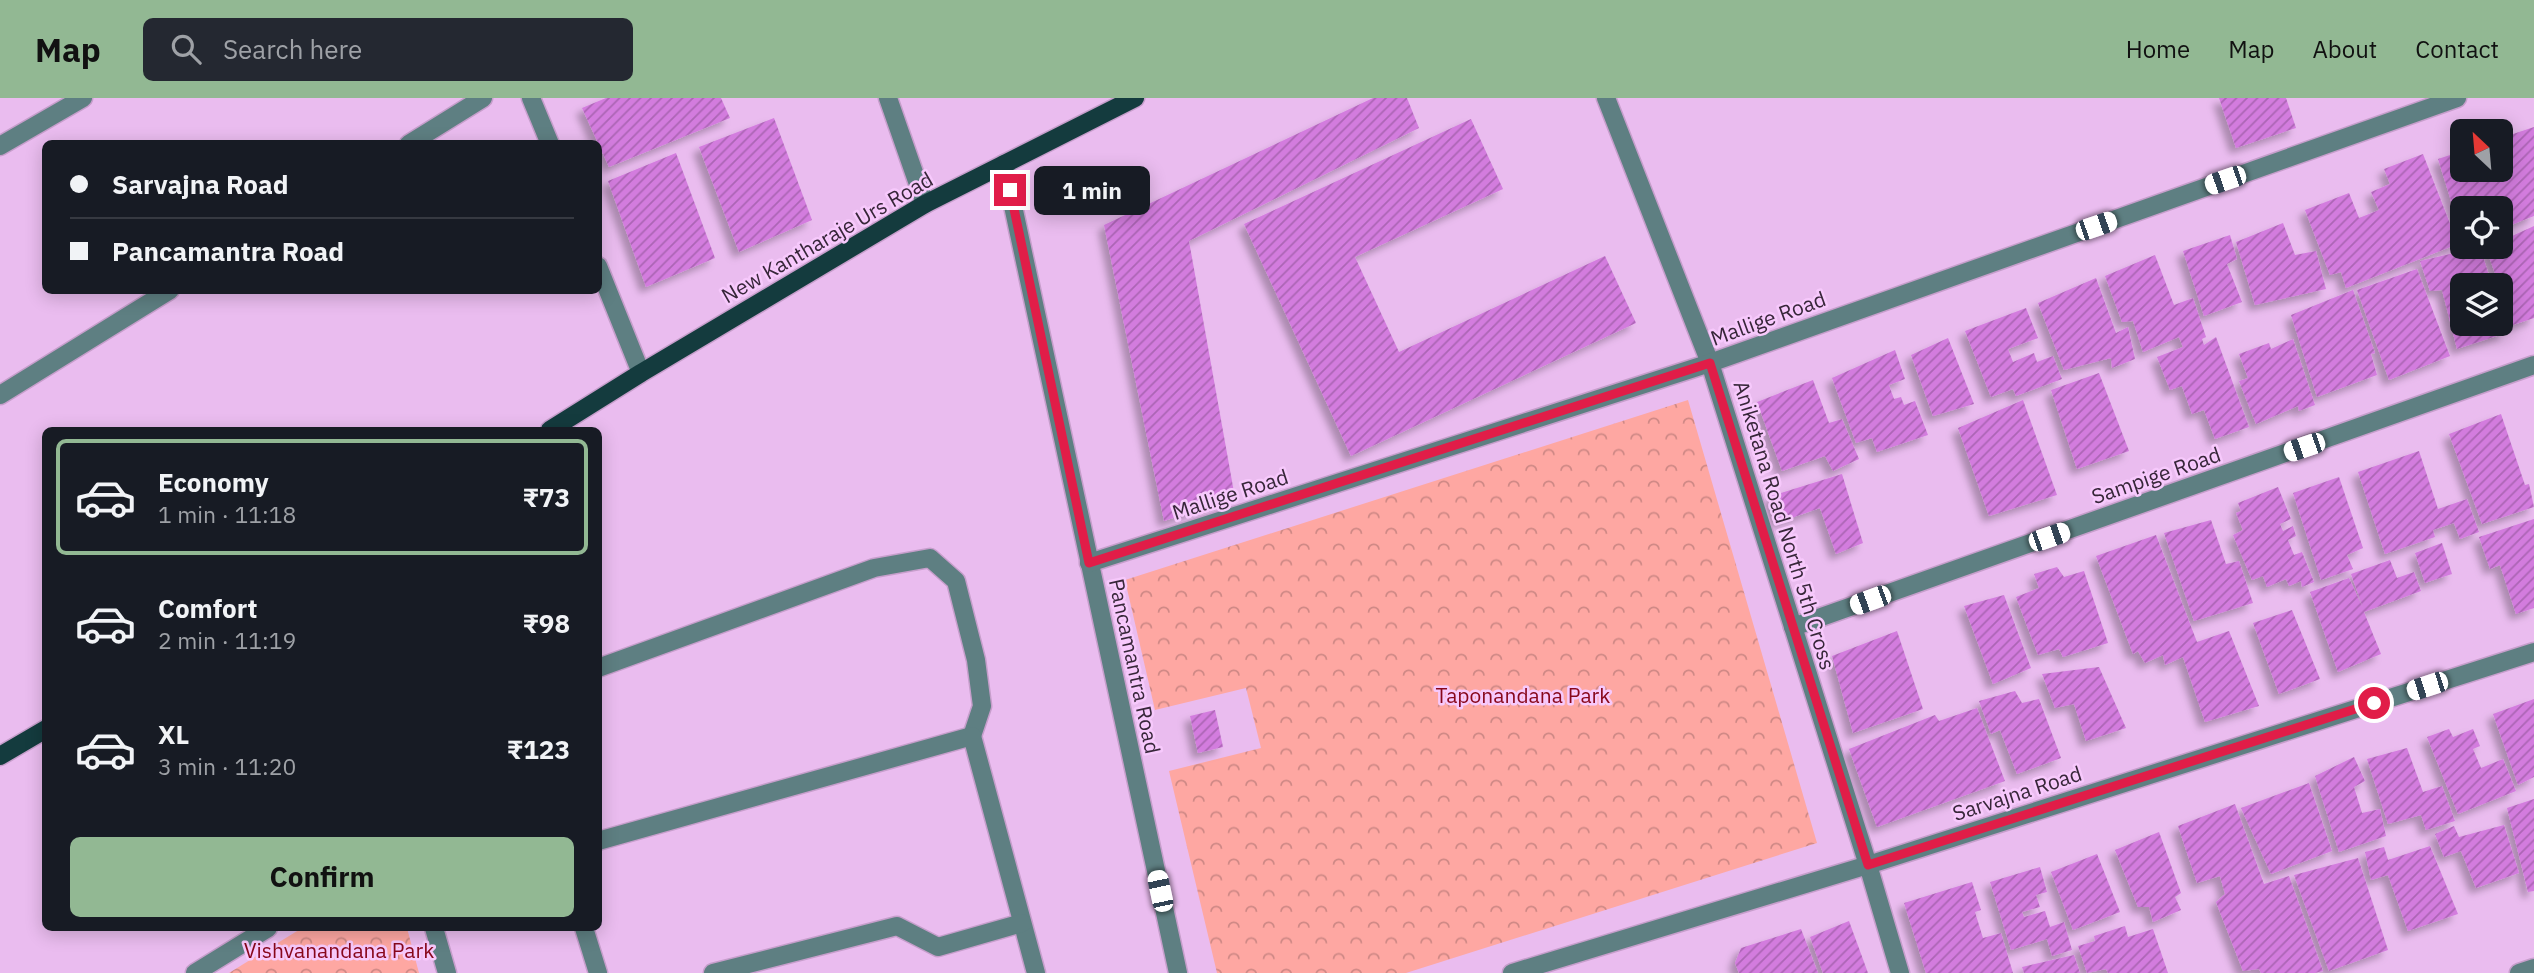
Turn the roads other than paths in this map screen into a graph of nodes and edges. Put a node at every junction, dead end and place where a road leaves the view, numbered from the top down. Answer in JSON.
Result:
{"nodes":[{"id":1,"x":83,"y":98,"type":"edge"},
{"id":2,"x":482,"y":98,"type":"edge"},
{"id":3,"x":531,"y":98,"type":"edge"},
{"id":4,"x":888,"y":98,"type":"edge"},
{"id":5,"x":1135,"y":98,"type":"edge"},
{"id":6,"x":1606,"y":98,"type":"edge"},
{"id":7,"x":2457,"y":98,"type":"edge"},
{"id":8,"x":415,"y":140,"type":"edge"},
{"id":9,"x":548,"y":140,"type":"edge"},
{"id":10,"x":0,"y":146,"type":"edge"},
{"id":11,"x":1004,"y":164,"type":"junction"},
{"id":12,"x":925,"y":204,"type":"junction"},
{"id":13,"x":602,"y":276,"type":"edge"},
{"id":14,"x":164,"y":294,"type":"edge"},
{"id":15,"x":1710,"y":363,"type":"junction"},
{"id":16,"x":2534,"y":365,"type":"edge"},
{"id":17,"x":641,"y":373,"type":"junction"},
{"id":18,"x":0,"y":395,"type":"edge"},
{"id":19,"x":555,"y":427,"type":"edge"},
{"id":20,"x":1089,"y":563,"type":"junction"},
{"id":21,"x":1793,"y":627,"type":"junction"},
{"id":22,"x":2534,"y":652,"type":"edge"},
{"id":23,"x":602,"y":667,"type":"edge"},
{"id":24,"x":42,"y":731,"type":"edge"},
{"id":25,"x":972,"y":736,"type":"junction"},
{"id":26,"x":0,"y":756,"type":"edge"},
{"id":27,"x":602,"y":840,"type":"edge"},
{"id":28,"x":1868,"y":865,"type":"junction"},
{"id":29,"x":1022,"y":923,"type":"junction"},
{"id":30,"x":263,"y":931,"type":"edge"},
{"id":31,"x":435,"y":931,"type":"edge"},
{"id":32,"x":585,"y":931,"type":"edge"},
{"id":33,"x":2534,"y":968,"type":"edge"},
{"id":34,"x":195,"y":973,"type":"edge"},
{"id":35,"x":447,"y":973,"type":"edge"},
{"id":36,"x":598,"y":973,"type":"edge"},
{"id":37,"x":713,"y":973,"type":"edge"},
{"id":38,"x":1035,"y":973,"type":"edge"},
{"id":39,"x":1178,"y":973,"type":"edge"},
{"id":40,"x":1512,"y":973,"type":"edge"},
{"id":41,"x":1899,"y":973,"type":"edge"},
{"id":42,"x":2519,"y":973,"type":"edge"}],
"edges":[{"from":1,"to":10,"type":"street"},
{"from":2,"to":8,"type":"street"},
{"from":3,"to":9,"type":"street"},
{"from":4,"to":12,"type":"street"},
{"from":5,"to":11,"type":"main road","name":"New Kantharaje Urs Road"},
{"from":6,"to":15,"type":"street","name":"Aniketana Road North 5th Cross"},
{"from":7,"to":15,"type":"street","name":"Mallige Road"},
{"from":11,"to":12,"type":"main road","name":"New Kantharaje Urs Road"},
{"from":11,"to":20,"type":"street","name":"Pancamantra Road"},
{"from":12,"to":17,"type":"main road","name":"New Kantharaje Urs Road"},
{"from":13,"to":17,"type":"street"},
{"from":14,"to":18,"type":"street"},
{"from":15,"to":20,"type":"street","name":"Mallige Road"},
{"from":15,"to":21,"type":"street","name":"Aniketana Road North 5th Cross"},
{"from":16,"to":21,"type":"street","name":"Sampige Road"},
{"from":17,"to":19,"type":"main road","name":"New Kantharaje Urs Road"},
{"from":20,"to":39,"type":"street","name":"Pancamantra Road"},
{"from":21,"to":28,"type":"street","name":"Aniketana Road North 5th Cross"},
{"from":22,"to":28,"type":"street","name":"Sarvajna Road"},
{"from":23,"to":25,"type":"street"},
{"from":24,"to":26,"type":"main road"},
{"from":25,"to":27,"type":"street"},
{"from":25,"to":29,"type":"street"},
{"from":28,"to":40,"type":"street","name":"Sarvajna Road"},
{"from":28,"to":41,"type":"street","name":"Aniketana Road North 5th Cross"},
{"from":29,"to":37,"type":"street"},
{"from":29,"to":38,"type":"street"},
{"from":30,"to":34,"type":"street"},
{"from":31,"to":35,"type":"street"},
{"from":32,"to":36,"type":"street"},
{"from":33,"to":42,"type":"street"}]}
